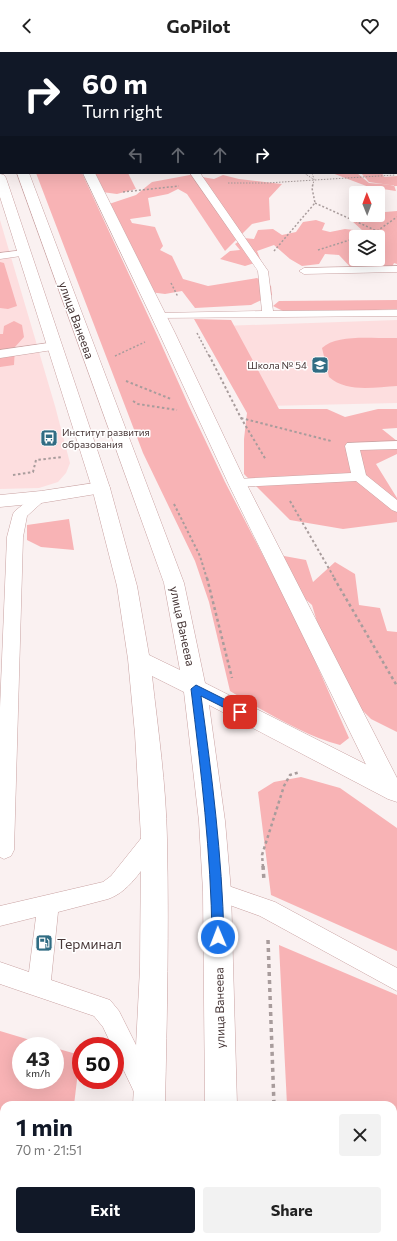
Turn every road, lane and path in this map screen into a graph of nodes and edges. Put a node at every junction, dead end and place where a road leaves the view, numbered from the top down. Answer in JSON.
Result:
{"nodes":[{"id":1,"x":23,"y":174,"type":"edge"},
{"id":2,"x":89,"y":174,"type":"edge"},
{"id":3,"x":196,"y":174,"type":"edge"},
{"id":4,"x":306,"y":174,"type":"edge"},
{"id":5,"x":312,"y":174,"type":"edge"},
{"id":6,"x":397,"y":175,"type":"edge"},
{"id":7,"x":0,"y":178,"type":"edge"},
{"id":8,"x":314,"y":179,"type":"junction"},
{"id":9,"x":202,"y":184,"type":"junction"},
{"id":10,"x":120,"y":187,"type":"dead end"},
{"id":11,"x":123,"y":192,"type":"junction"},
{"id":12,"x":126,"y":198,"type":"dead end"},
{"id":13,"x":315,"y":203,"type":"junction"},
{"id":14,"x":397,"y":216,"type":"edge"},
{"id":15,"x":374,"y":230,"type":"edge"},
{"id":16,"x":377,"y":230,"type":"edge"},
{"id":17,"x":24,"y":253,"type":"junction"},
{"id":18,"x":0,"y":256,"type":"edge"},
{"id":19,"x":397,"y":269,"type":"edge"},
{"id":20,"x":263,"y":271,"type":"junction"},
{"id":21,"x":304,"y":271,"type":"dead end"},
{"id":22,"x":170,"y":281,"type":"dead end"},
{"id":23,"x":397,"y":313,"type":"edge"},
{"id":24,"x":268,"y":315,"type":"junction"},
{"id":25,"x":159,"y":316,"type":"junction"},
{"id":26,"x":188,"y":316,"type":"junction"},
{"id":27,"x":146,"y":342,"type":"dead end"},
{"id":28,"x":54,"y":346,"type":"junction"},
{"id":29,"x":0,"y":354,"type":"edge"},
{"id":30,"x":112,"y":357,"type":"dead end"},
{"id":31,"x":119,"y":379,"type":"dead end"},
{"id":32,"x":132,"y":401,"type":"dead end"},
{"id":33,"x":203,"y":413,"type":"junction"},
{"id":34,"x":241,"y":418,"type":"junction"},
{"id":35,"x":397,"y":445,"type":"edge"},
{"id":36,"x":352,"y":446,"type":"junction"},
{"id":37,"x":63,"y":457,"type":"dead end"},
{"id":38,"x":7,"y":476,"type":"dead end"},
{"id":39,"x":359,"y":477,"type":"junction"},
{"id":40,"x":278,"y":481,"type":"junction"},
{"id":41,"x":237,"y":483,"type":"junction"},
{"id":42,"x":101,"y":488,"type":"junction"},
{"id":43,"x":41,"y":497,"type":"junction"},
{"id":44,"x":0,"y":502,"type":"edge"},
{"id":45,"x":397,"y":507,"type":"edge"},
{"id":46,"x":139,"y":659,"type":"junction"},
{"id":47,"x":397,"y":686,"type":"edge"},
{"id":48,"x":196,"y":689,"type":"junction"},
{"id":49,"x":307,"y":772,"type":"dead end"},
{"id":50,"x":393,"y":790,"type":"edge"},
{"id":51,"x":154,"y":837,"type":"junction"},
{"id":52,"x":4,"y":850,"type":"dead end"},
{"id":53,"x":217,"y":891,"type":"junction"},
{"id":54,"x":48,"y":904,"type":"junction"},
{"id":55,"x":267,"y":909,"type":"junction"},
{"id":56,"x":0,"y":916,"type":"edge"},
{"id":57,"x":0,"y":973,"type":"edge"},
{"id":58,"x":397,"y":980,"type":"edge"},
{"id":59,"x":39,"y":987,"type":"junction"},
{"id":60,"x":149,"y":1101,"type":"edge"},
{"id":61,"x":221,"y":1101,"type":"edge"},
{"id":62,"x":274,"y":1101,"type":"edge"}],
"edges":[{"from":1,"to":48,"type":"main road","name":"улица Ванеева"},
{"from":2,"to":25,"type":"main road"},
{"from":3,"to":9,"type":"lane"},
{"from":4,"to":8,"type":"path"},
{"from":5,"to":8,"type":"path"},
{"from":6,"to":8,"type":"path"},
{"from":7,"to":17,"type":"main road"},
{"from":8,"to":9,"type":"path"},
{"from":8,"to":13,"type":"path"},
{"from":9,"to":11,"type":"path"},
{"from":9,"to":20,"type":"lane"},
{"from":10,"to":11,"type":"path"},
{"from":11,"to":12,"type":"path"},
{"from":13,"to":15,"type":"path"},
{"from":13,"to":20,"type":"path"},
{"from":14,"to":16,"type":"path"},
{"from":17,"to":18,"type":"lane"},
{"from":17,"to":28,"type":"main road"},
{"from":19,"to":21,"type":"lane"},
{"from":20,"to":24,"type":"lane"},
{"from":22,"to":26,"type":"path"},
{"from":23,"to":24,"type":"lane"},
{"from":24,"to":26,"type":"lane"},
{"from":25,"to":26,"type":"lane"},
{"from":25,"to":33,"type":"main road"},
{"from":26,"to":34,"type":"path"},
{"from":27,"to":30,"type":"path"},
{"from":28,"to":29,"type":"lane"},
{"from":28,"to":42,"type":"main road"},
{"from":31,"to":33,"type":"path"},
{"from":32,"to":33,"type":"path"},
{"from":33,"to":41,"type":"main road"},
{"from":34,"to":36,"type":"path"},
{"from":34,"to":40,"type":"path"},
{"from":35,"to":36,"type":"lane"},
{"from":36,"to":39,"type":"lane"},
{"from":37,"to":38,"type":"path"},
{"from":39,"to":40,"type":"lane"},
{"from":39,"to":45,"type":"lane"},
{"from":40,"to":41,"type":"lane"},
{"from":40,"to":47,"type":"path"},
{"from":41,"to":50,"type":"main road"},
{"from":42,"to":43,"type":"main road"},
{"from":42,"to":46,"type":"main road"},
{"from":43,"to":44,"type":"main road"},
{"from":43,"to":52,"type":"lane"},
{"from":46,"to":48,"type":"main road"},
{"from":46,"to":51,"type":"main road"},
{"from":48,"to":50,"type":"main road"},
{"from":48,"to":53,"type":"main road","name":"улица Ванеева"},
{"from":49,"to":55,"type":"path"},
{"from":51,"to":54,"type":"lane"},
{"from":51,"to":60,"type":"main road"},
{"from":53,"to":55,"type":"lane"},
{"from":53,"to":61,"type":"main road","name":"улица Ванеева"},
{"from":54,"to":56,"type":"lane"},
{"from":54,"to":59,"type":"lane"},
{"from":55,"to":58,"type":"lane"},
{"from":55,"to":62,"type":"path"},
{"from":57,"to":59,"type":"lane"},
{"from":59,"to":60,"type":"lane"}]}
